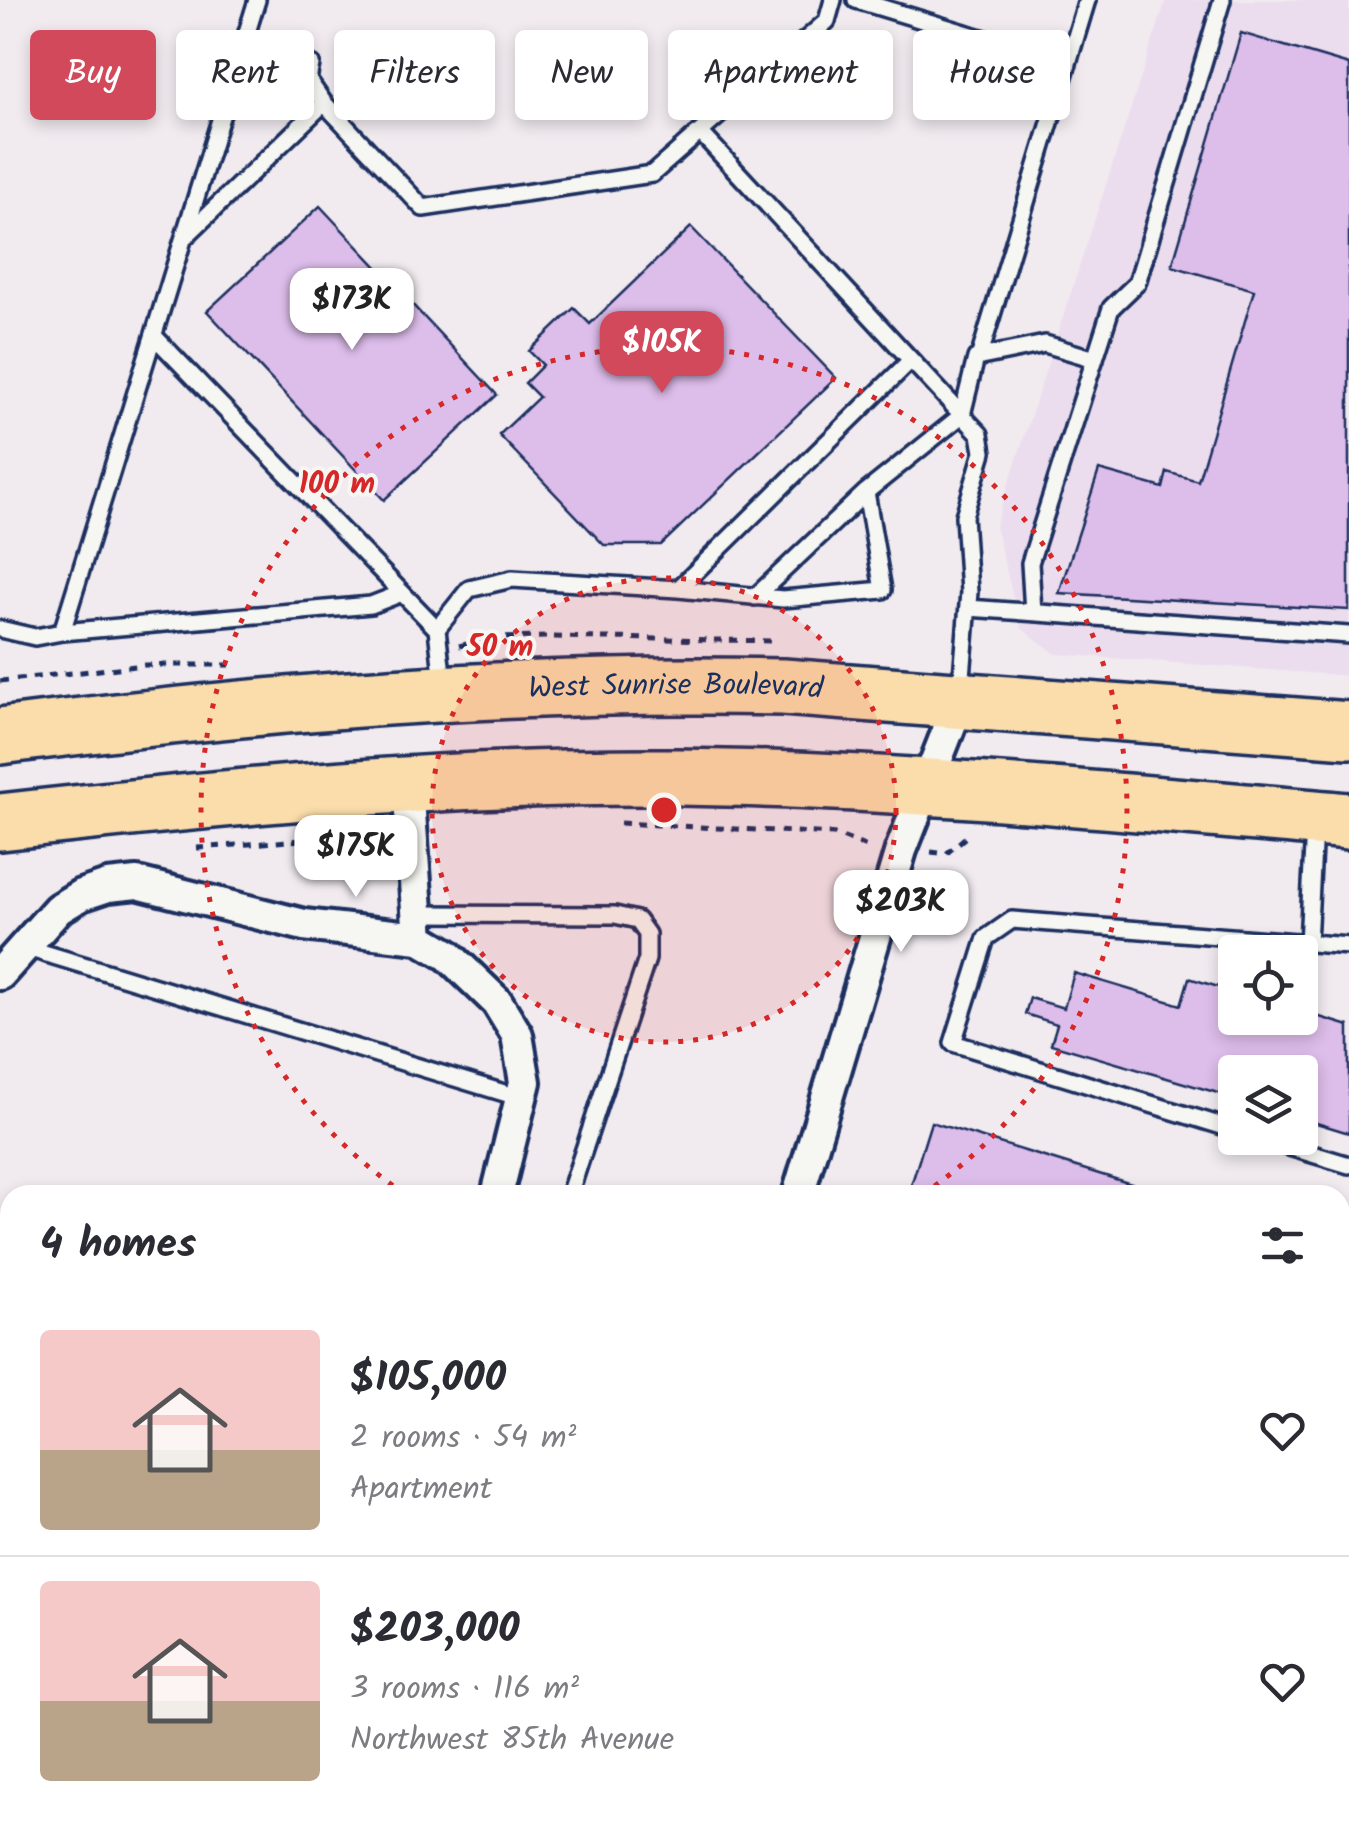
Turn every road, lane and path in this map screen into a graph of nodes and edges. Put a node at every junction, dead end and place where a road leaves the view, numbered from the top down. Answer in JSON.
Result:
{"nodes":[{"id":1,"x":256,"y":0,"type":"edge"},
{"id":2,"x":833,"y":0,"type":"edge"},
{"id":3,"x":856,"y":0,"type":"edge"},
{"id":4,"x":1087,"y":0,"type":"edge"},
{"id":5,"x":1222,"y":0,"type":"edge"},
{"id":6,"x":955,"y":30,"type":"edge"},
{"id":7,"x":1070,"y":57,"type":"edge"},
{"id":8,"x":314,"y":89,"type":"edge"},
{"id":9,"x":324,"y":103,"type":"junction"},
{"id":10,"x":1051,"y":120,"type":"edge"},
{"id":11,"x":700,"y":132,"type":"junction"},
{"id":12,"x":184,"y":237,"type":"junction"},
{"id":13,"x":154,"y":337,"type":"junction"},
{"id":14,"x":979,"y":358,"type":"junction"},
{"id":15,"x":1095,"y":359,"type":"junction"},
{"id":16,"x":911,"y":360,"type":"junction"},
{"id":17,"x":962,"y":414,"type":"junction"},
{"id":18,"x":866,"y":492,"type":"junction"},
{"id":19,"x":678,"y":588,"type":"junction"},
{"id":20,"x":402,"y":593,"type":"junction"},
{"id":21,"x":755,"y":596,"type":"junction"},
{"id":22,"x":968,"y":608,"type":"junction"},
{"id":23,"x":1034,"y":612,"type":"junction"},
{"id":24,"x":0,"y":629,"type":"edge"},
{"id":25,"x":437,"y":629,"type":"junction"},
{"id":26,"x":62,"y":632,"type":"junction"},
{"id":27,"x":1349,"y":636,"type":"edge"},
{"id":28,"x":444,"y":695,"type":"junction"},
{"id":29,"x":960,"y":700,"type":"junction"},
{"id":30,"x":1349,"y":730,"type":"edge"},
{"id":31,"x":0,"y":736,"type":"edge"},
{"id":32,"x":408,"y":785,"type":"junction"},
{"id":33,"x":927,"y":786,"type":"junction"},
{"id":34,"x":1331,"y":820,"type":"edge"},
{"id":35,"x":0,"y":822,"type":"edge"},
{"id":36,"x":419,"y":926,"type":"junction"},
{"id":37,"x":1309,"y":935,"type":"edge"},
{"id":38,"x":1218,"y":936,"type":"edge"},
{"id":39,"x":1318,"y":944,"type":"edge"},
{"id":40,"x":1349,"y":946,"type":"edge"},
{"id":41,"x":24,"y":947,"type":"junction"},
{"id":42,"x":0,"y":974,"type":"edge"},
{"id":43,"x":521,"y":1098,"type":"junction"},
{"id":44,"x":1218,"y":1125,"type":"edge"},
{"id":45,"x":1315,"y":1155,"type":"edge"},
{"id":46,"x":1349,"y":1165,"type":"edge"},
{"id":47,"x":499,"y":1185,"type":"edge"},
{"id":48,"x":572,"y":1185,"type":"edge"},
{"id":49,"x":801,"y":1185,"type":"edge"}],
"edges":[{"from":1,"to":12,"type":"lane"},
{"from":2,"to":11,"type":"lane"},
{"from":3,"to":6,"type":"lane"},
{"from":4,"to":7,"type":"lane"},
{"from":5,"to":15,"type":"lane"},
{"from":8,"to":9,"type":"lane"},
{"from":9,"to":11,"type":"lane"},
{"from":9,"to":12,"type":"lane"},
{"from":10,"to":14,"type":"lane"},
{"from":11,"to":16,"type":"lane"},
{"from":12,"to":13,"type":"lane"},
{"from":13,"to":20,"type":"lane"},
{"from":13,"to":26,"type":"lane"},
{"from":14,"to":15,"type":"lane"},
{"from":14,"to":17,"type":"lane"},
{"from":15,"to":23,"type":"lane"},
{"from":16,"to":17,"type":"lane"},
{"from":16,"to":19,"type":"lane"},
{"from":17,"to":18,"type":"lane"},
{"from":17,"to":22,"type":"lane"},
{"from":18,"to":21,"type":"lane"},
{"from":18,"to":21,"type":"lane"},
{"from":19,"to":21,"type":"lane"},
{"from":19,"to":25,"type":"lane"},
{"from":20,"to":25,"type":"lane"},
{"from":20,"to":26,"type":"lane"},
{"from":22,"to":23,"type":"lane"},
{"from":22,"to":29,"type":"lane"},
{"from":23,"to":27,"type":"lane"},
{"from":24,"to":26,"type":"lane"},
{"from":25,"to":28,"type":"lane"},
{"from":28,"to":29,"type":"highway","name":"West Sunrise Boulevard"},
{"from":28,"to":31,"type":"highway","name":"West Sunrise Boulevard"},
{"from":29,"to":30,"type":"highway","name":"West Sunrise Boulevard"},
{"from":29,"to":33,"type":"street"},
{"from":32,"to":33,"type":"highway"},
{"from":32,"to":35,"type":"highway"},
{"from":32,"to":36,"type":"street"},
{"from":33,"to":34,"type":"highway"},
{"from":33,"to":49,"type":"street"},
{"from":34,"to":37,"type":"lane"},
{"from":36,"to":41,"type":"street"},
{"from":36,"to":43,"type":"street"},
{"from":36,"to":48,"type":"lane"},
{"from":38,"to":44,"type":"lane"},
{"from":39,"to":40,"type":"lane"},
{"from":41,"to":42,"type":"street"},
{"from":41,"to":43,"type":"lane"},
{"from":43,"to":47,"type":"street"},
{"from":45,"to":46,"type":"lane"}]}
